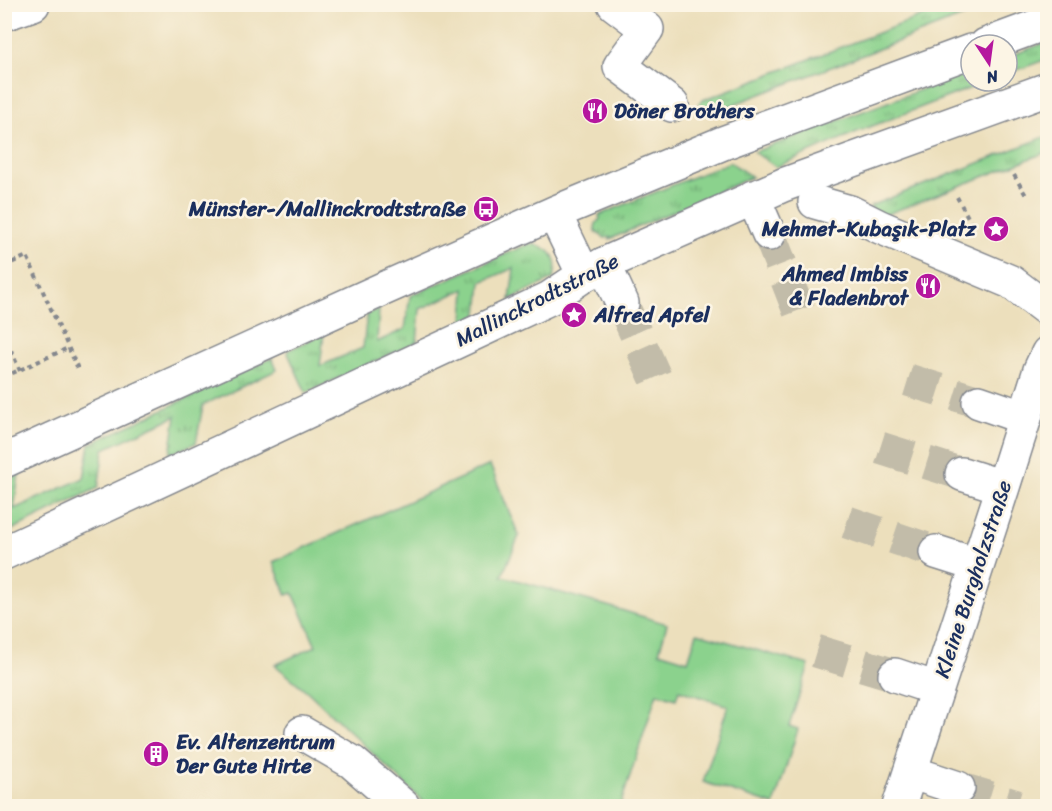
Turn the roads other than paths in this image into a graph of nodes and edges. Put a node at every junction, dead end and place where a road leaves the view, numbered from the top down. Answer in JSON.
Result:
{"nodes":[{"id":1,"x":33,"y":4,"type":"edge"},
{"id":2,"x":614,"y":4,"type":"edge"},
{"id":3,"x":4,"y":14,"type":"edge"},
{"id":4,"x":1047,"y":22,"type":"edge"},
{"id":5,"x":1018,"y":33,"type":"edge"},
{"id":6,"x":959,"y":55,"type":"edge"},
{"id":7,"x":1047,"y":89,"type":"edge"},
{"id":8,"x":672,"y":105,"type":"dead end"},
{"id":9,"x":753,"y":197,"type":"junction"},
{"id":10,"x":815,"y":202,"type":"dead end"},
{"id":11,"x":554,"y":213,"type":"junction"},
{"id":12,"x":769,"y":234,"type":"tunnel mouth"},
{"id":13,"x":594,"y":269,"type":"junction"},
{"id":14,"x":622,"y":303,"type":"tunnel mouth"},
{"id":15,"x":1047,"y":310,"type":"edge"},
{"id":16,"x":1047,"y":353,"type":"edge"},
{"id":17,"x":979,"y":402,"type":"tunnel mouth"},
{"id":18,"x":1025,"y":418,"type":"junction"},
{"id":19,"x":4,"y":461,"type":"edge"},
{"id":20,"x":962,"y":474,"type":"tunnel mouth"},
{"id":21,"x":1003,"y":487,"type":"junction"},
{"id":22,"x":936,"y":552,"type":"tunnel mouth"},
{"id":23,"x":4,"y":553,"type":"edge"},
{"id":24,"x":977,"y":565,"type":"junction"},
{"id":25,"x":895,"y":675,"type":"tunnel mouth"},
{"id":26,"x":937,"y":689,"type":"junction"},
{"id":27,"x":302,"y":733,"type":"dead end"},
{"id":28,"x":910,"y":772,"type":"junction"},
{"id":29,"x":958,"y":788,"type":"tunnel mouth"},
{"id":30,"x":403,"y":807,"type":"edge"},
{"id":31,"x":899,"y":807,"type":"edge"}],
"edges":[{"from":1,"to":3,"type":"main road"},
{"from":2,"to":8,"type":"main road"},
{"from":4,"to":5,"type":"main road"},
{"from":6,"to":11,"type":"main road"},
{"from":7,"to":9,"type":"main road","name":"Mallinckrodtstraße"},
{"from":9,"to":12,"type":"main road"},
{"from":9,"to":13,"type":"main road","name":"Mallinckrodtstraße"},
{"from":10,"to":15,"type":"main road"},
{"from":11,"to":13,"type":"main road"},
{"from":11,"to":19,"type":"main road"},
{"from":13,"to":14,"type":"main road"},
{"from":13,"to":23,"type":"main road","name":"Mallinckrodtstraße"},
{"from":16,"to":18,"type":"main road","name":"Kleine Burgholzstraße"},
{"from":17,"to":18,"type":"main road"},
{"from":18,"to":21,"type":"main road","name":"Kleine Burgholzstraße"},
{"from":20,"to":21,"type":"main road"},
{"from":21,"to":24,"type":"main road","name":"Kleine Burgholzstraße"},
{"from":22,"to":24,"type":"main road"},
{"from":24,"to":26,"type":"main road","name":"Kleine Burgholzstraße"},
{"from":25,"to":26,"type":"main road"},
{"from":26,"to":28,"type":"main road","name":"Kleine Burgholzstraße"},
{"from":27,"to":30,"type":"main road"},
{"from":28,"to":29,"type":"main road"},
{"from":28,"to":31,"type":"main road","name":"Kleine Burgholzstraße"}]}
